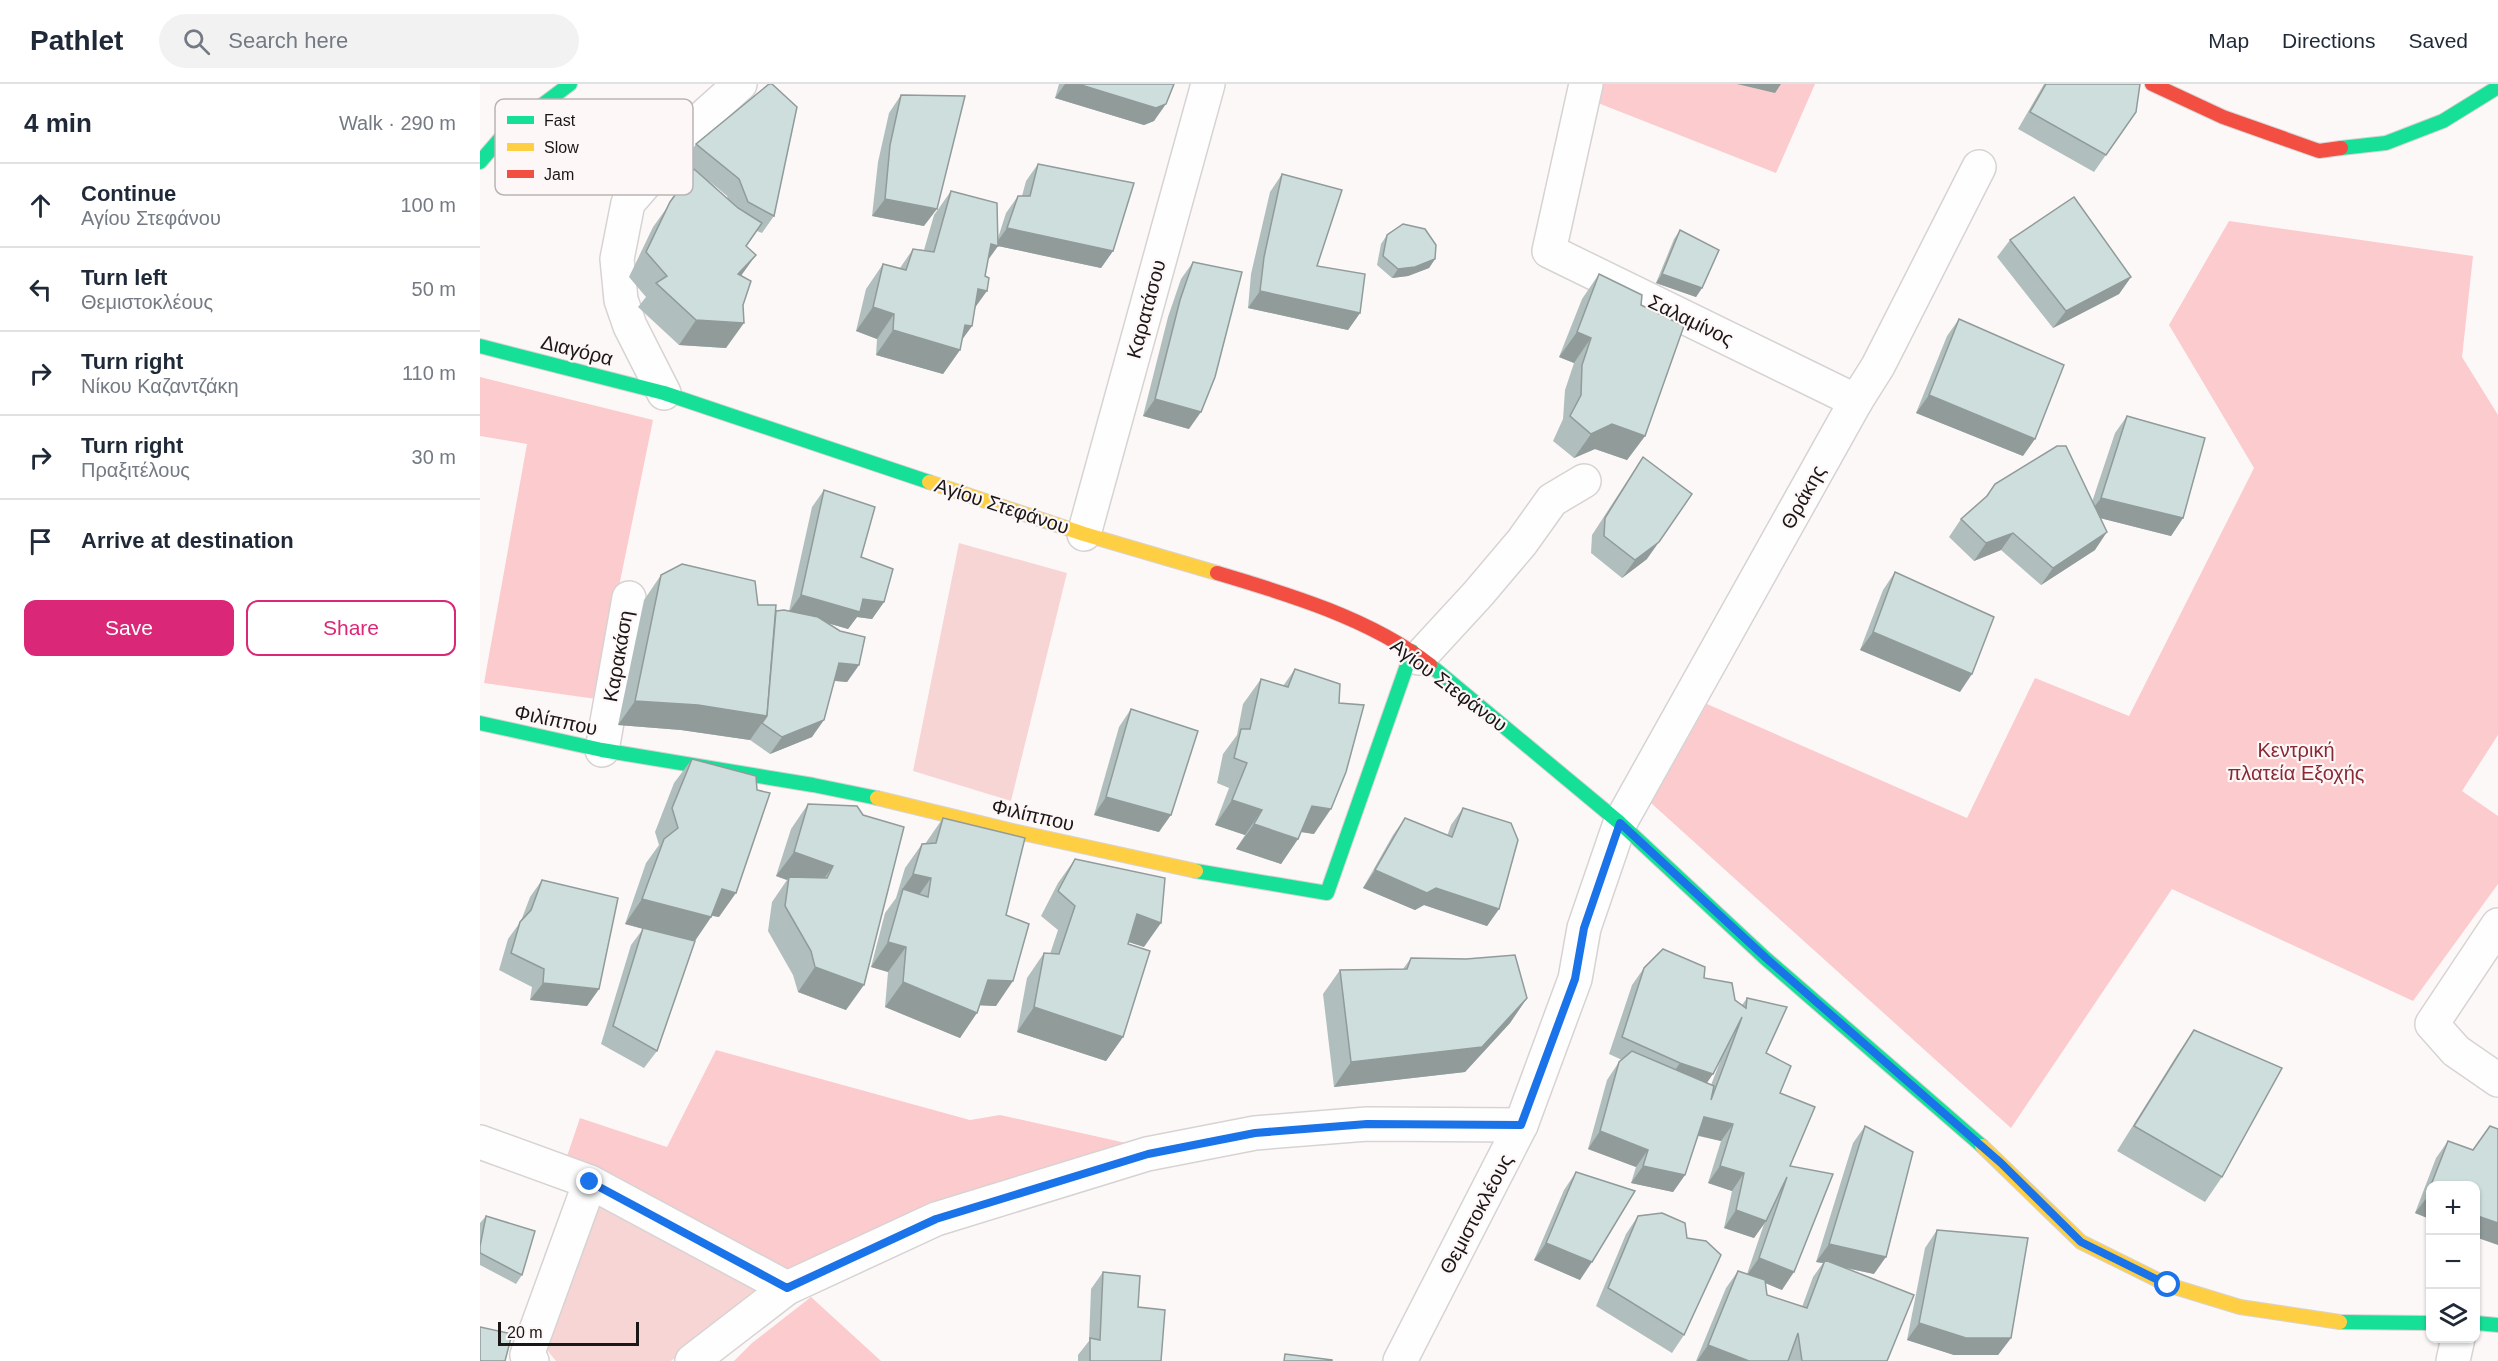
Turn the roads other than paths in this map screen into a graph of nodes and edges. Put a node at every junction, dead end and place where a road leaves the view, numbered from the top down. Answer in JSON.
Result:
{"nodes":[{"id":1,"x":570,"y":84,"type":"edge"},
{"id":2,"x":741,"y":84,"type":"edge"},
{"id":3,"x":1208,"y":84,"type":"edge"},
{"id":4,"x":1586,"y":84,"type":"edge"},
{"id":5,"x":2152,"y":84,"type":"edge"},
{"id":6,"x":2498,"y":87,"type":"edge"},
{"id":7,"x":550,"y":99,"type":"edge"},
{"id":8,"x":693,"y":128,"type":"edge"},
{"id":9,"x":495,"y":145,"type":"edge"},
{"id":10,"x":480,"y":162,"type":"edge"},
{"id":11,"x":1979,"y":167,"type":"dead end"},
{"id":12,"x":635,"y":195,"type":"edge"},
{"id":13,"x":480,"y":346,"type":"edge"},
{"id":14,"x":664,"y":393,"type":"junction"},
{"id":15,"x":1856,"y":401,"type":"junction"},
{"id":16,"x":1584,"y":482,"type":"dead end"},
{"id":17,"x":1084,"y":534,"type":"junction"},
{"id":18,"x":628,"y":597,"type":"dead end"},
{"id":19,"x":1416,"y":654,"type":"junction"},
{"id":20,"x":480,"y":723,"type":"edge"},
{"id":21,"x":602,"y":750,"type":"junction"},
{"id":22,"x":1620,"y":823,"type":"junction"},
{"id":23,"x":2498,"y":925,"type":"edge"},
{"id":24,"x":2498,"y":1080,"type":"edge"},
{"id":25,"x":1521,"y":1125,"type":"junction"},
{"id":26,"x":480,"y":1142,"type":"edge"},
{"id":27,"x":590,"y":1182,"type":"junction"},
{"id":28,"x":787,"y":1288,"type":"junction"},
{"id":29,"x":2426,"y":1323,"type":"edge"},
{"id":30,"x":2480,"y":1323,"type":"edge"},
{"id":31,"x":2498,"y":1325,"type":"edge"},
{"id":32,"x":2457,"y":1343,"type":"edge"},
{"id":33,"x":532,"y":1361,"type":"edge"},
{"id":34,"x":692,"y":1361,"type":"edge"},
{"id":35,"x":1400,"y":1361,"type":"edge"},
{"id":36,"x":2453,"y":1361,"type":"edge"}],
"edges":[{"from":1,"to":7,"type":"street"},
{"from":2,"to":8,"type":"street"},
{"from":3,"to":17,"type":"street","name":"Καρατάσου"},
{"from":4,"to":15,"type":"street","name":"Σαλαμίνος"},
{"from":5,"to":6,"type":"street"},
{"from":9,"to":10,"type":"street"},
{"from":11,"to":15,"type":"street","name":"Θράκης"},
{"from":12,"to":14,"type":"street"},
{"from":13,"to":14,"type":"street","name":"Διαγόρα"},
{"from":14,"to":17,"type":"street","name":"Αγίου Στεφάνου"},
{"from":15,"to":22,"type":"street","name":"Θράκης"},
{"from":16,"to":19,"type":"street"},
{"from":17,"to":19,"type":"street","name":"Αγίου Στεφάνου"},
{"from":18,"to":21,"type":"street","name":"Καρακάση"},
{"from":19,"to":21,"type":"street","name":"Φιλίππου"},
{"from":19,"to":22,"type":"street","name":"Αγίου Στεφάνου"},
{"from":20,"to":21,"type":"street","name":"Φιλίππου"},
{"from":22,"to":25,"type":"street","name":"Θεμιστοκλέους"},
{"from":22,"to":29,"type":"street","name":"Αγίου Στεφάνου"},
{"from":23,"to":24,"type":"street"},
{"from":25,"to":28,"type":"street"},
{"from":25,"to":35,"type":"street","name":"Θεμιστοκλέους"},
{"from":26,"to":27,"type":"street"},
{"from":27,"to":28,"type":"street"},
{"from":27,"to":33,"type":"street"},
{"from":28,"to":34,"type":"street"},
{"from":30,"to":31,"type":"street"},
{"from":32,"to":36,"type":"street"}]}
